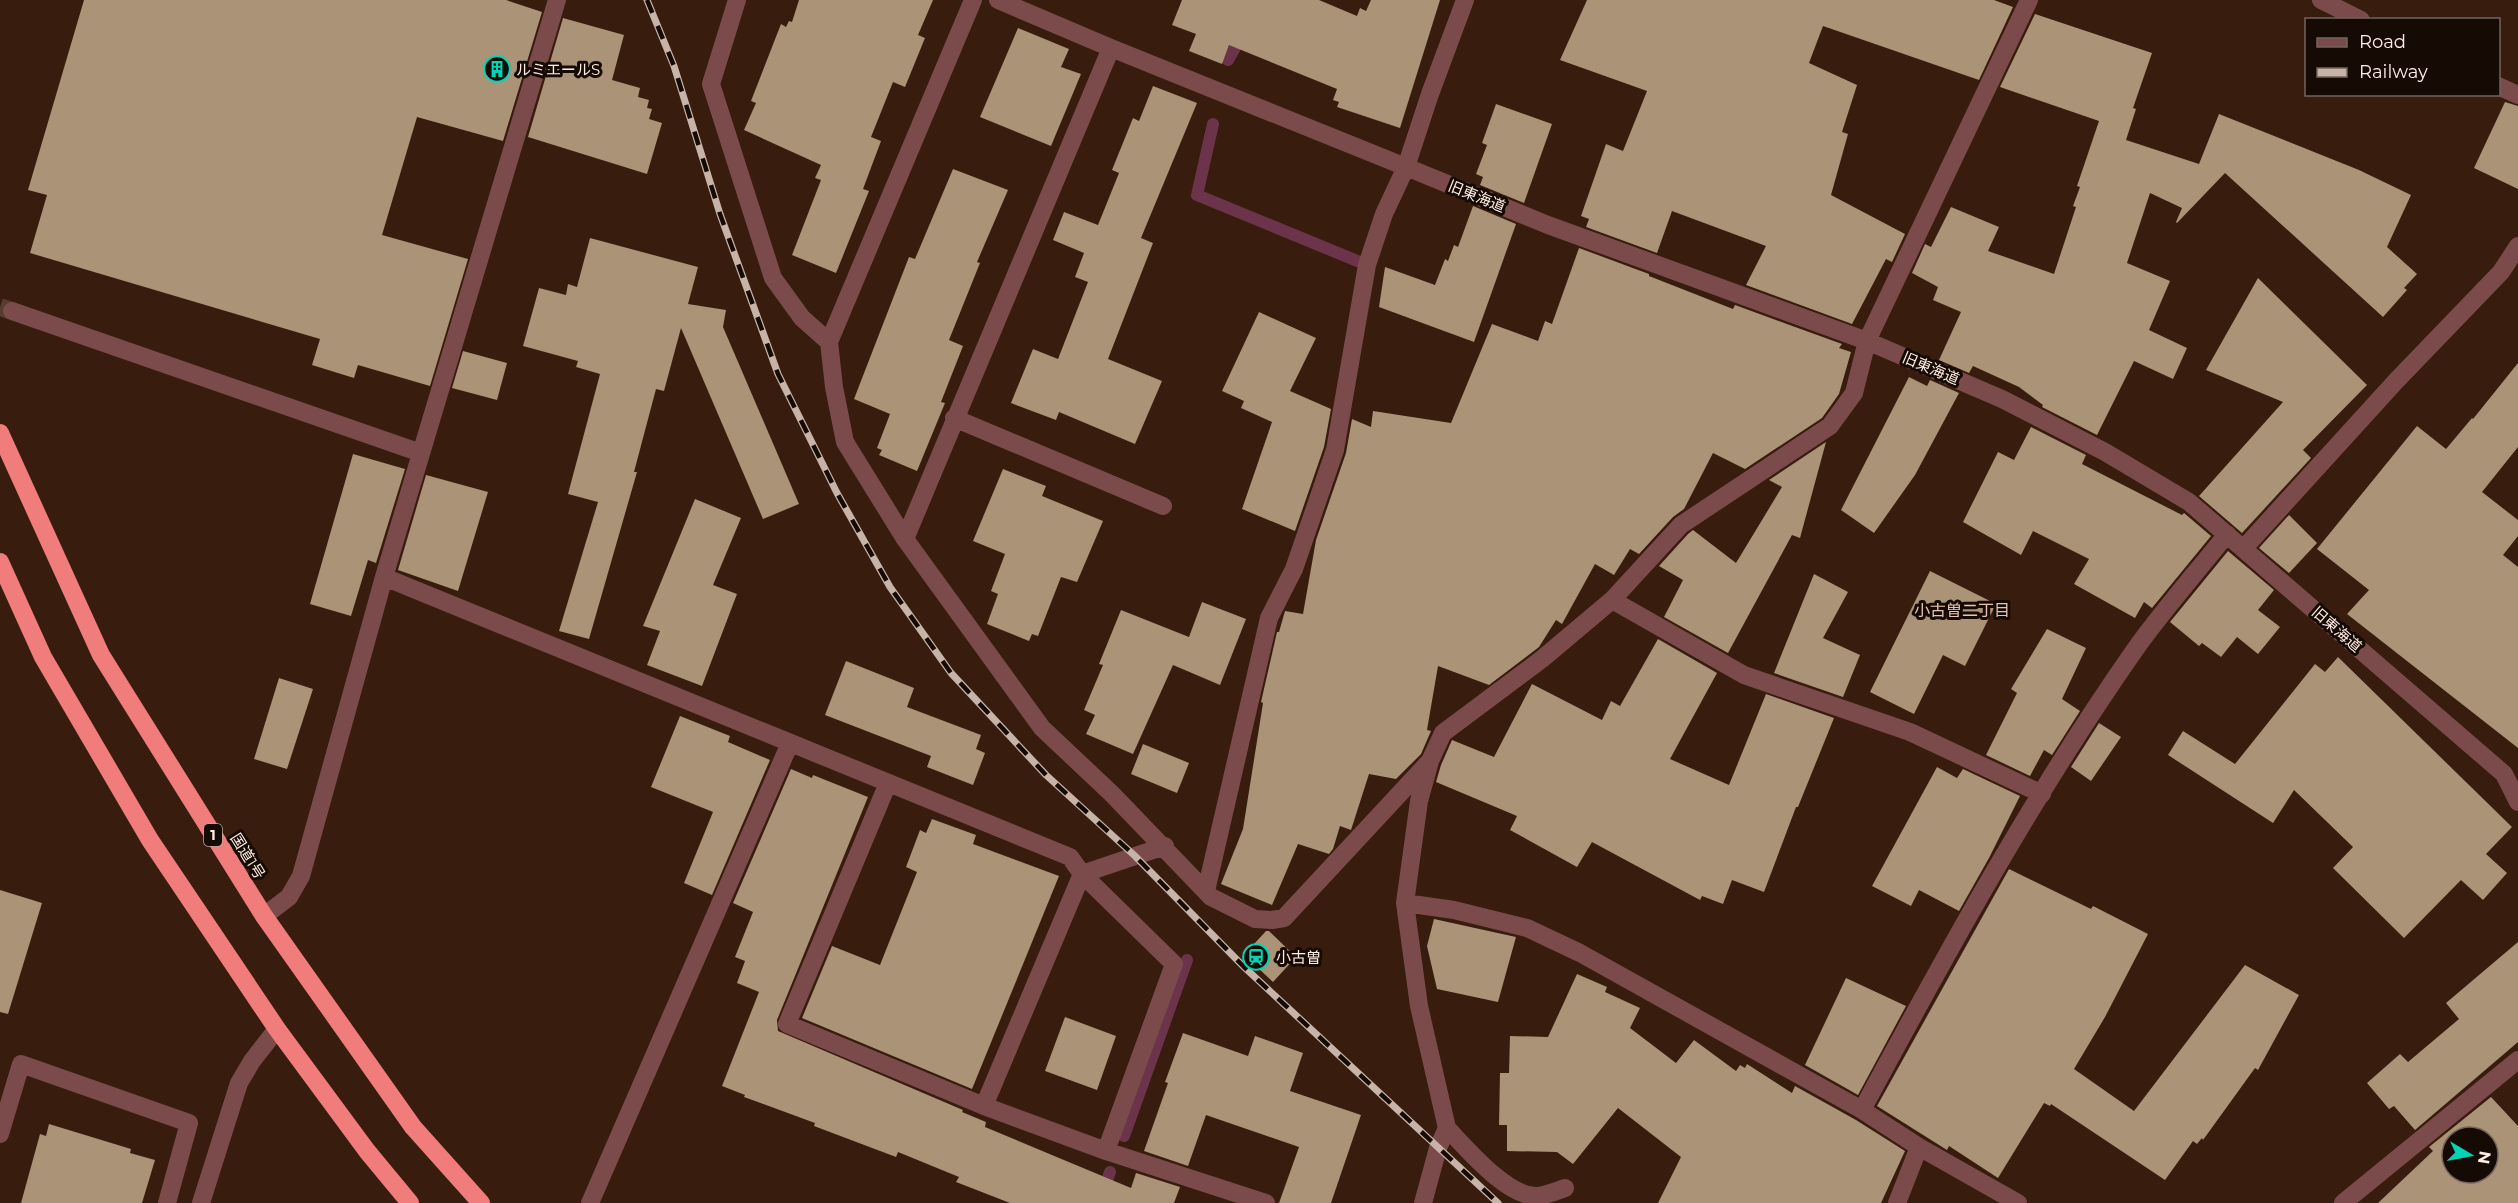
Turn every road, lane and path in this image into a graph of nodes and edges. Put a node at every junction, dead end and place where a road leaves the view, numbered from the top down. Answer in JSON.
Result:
{"nodes":[{"id":1,"x":557,"y":0,"type":"edge"},
{"id":2,"x":737,"y":0,"type":"edge"},
{"id":3,"x":973,"y":0,"type":"edge"},
{"id":4,"x":998,"y":0,"type":"edge"},
{"id":5,"x":1465,"y":0,"type":"edge"},
{"id":6,"x":2029,"y":0,"type":"edge"},
{"id":7,"x":2321,"y":0,"type":"edge"},
{"id":8,"x":2357,"y":18,"type":"edge"},
{"id":9,"x":1111,"y":48,"type":"junction"},
{"id":10,"x":2500,"y":86,"type":"edge"},
{"id":11,"x":2518,"y":95,"type":"edge"},
{"id":12,"x":1406,"y":167,"type":"junction"},
{"id":13,"x":2518,"y":246,"type":"edge"},
{"id":14,"x":12,"y":310,"type":"tunnel mouth"},
{"id":15,"x":1868,"y":341,"type":"junction"},
{"id":16,"x":829,"y":342,"type":"junction"},
{"id":17,"x":954,"y":418,"type":"junction"},
{"id":18,"x":0,"y":433,"type":"edge"},
{"id":19,"x":421,"y":453,"type":"junction"},
{"id":20,"x":1163,"y":506,"type":"dead end"},
{"id":21,"x":2227,"y":534,"type":"junction"},
{"id":22,"x":905,"y":538,"type":"junction"},
{"id":23,"x":2244,"y":548,"type":"junction"},
{"id":24,"x":0,"y":562,"type":"edge"},
{"id":25,"x":384,"y":577,"type":"junction"},
{"id":26,"x":1612,"y":600,"type":"junction"},
{"id":27,"x":790,"y":743,"type":"junction"},
{"id":28,"x":1430,"y":760,"type":"junction"},
{"id":29,"x":888,"y":783,"type":"junction"},
{"id":30,"x":2042,"y":794,"type":"junction"},
{"id":31,"x":2518,"y":802,"type":"edge"},
{"id":32,"x":1165,"y":846,"type":"junction"},
{"id":33,"x":1082,"y":874,"type":"junction"},
{"id":34,"x":1206,"y":891,"type":"junction"},
{"id":35,"x":1405,"y":903,"type":"junction"},
{"id":36,"x":264,"y":916,"type":"junction"},
{"id":37,"x":277,"y":1029,"type":"junction"},
{"id":38,"x":2518,"y":1060,"type":"edge"},
{"id":39,"x":984,"y":1107,"type":"junction"},
{"id":40,"x":1862,"y":1110,"type":"junction"},
{"id":41,"x":1447,"y":1128,"type":"junction"},
{"id":42,"x":0,"y":1134,"type":"edge"},
{"id":43,"x":1919,"y":1147,"type":"junction"},
{"id":44,"x":1106,"y":1151,"type":"junction"},
{"id":45,"x":1565,"y":1188,"type":"dead end"},
{"id":46,"x":167,"y":1203,"type":"edge"},
{"id":47,"x":201,"y":1203,"type":"edge"},
{"id":48,"x":410,"y":1203,"type":"edge"},
{"id":49,"x":481,"y":1203,"type":"edge"},
{"id":50,"x":590,"y":1203,"type":"edge"},
{"id":51,"x":1266,"y":1203,"type":"edge"},
{"id":52,"x":1423,"y":1203,"type":"edge"},
{"id":53,"x":1897,"y":1203,"type":"edge"},
{"id":54,"x":2018,"y":1203,"type":"edge"},
{"id":55,"x":2343,"y":1203,"type":"edge"}],
"edges":[{"from":1,"to":19,"type":"street"},
{"from":2,"to":16,"type":"street"},
{"from":3,"to":16,"type":"street"},
{"from":4,"to":9,"type":"street","name":"旧東海道"},
{"from":5,"to":12,"type":"street"},
{"from":6,"to":15,"type":"street"},
{"from":7,"to":8,"type":"street"},
{"from":9,"to":12,"type":"street","name":"旧東海道"},
{"from":9,"to":17,"type":"street"},
{"from":10,"to":11,"type":"street"},
{"from":12,"to":15,"type":"street","name":"旧東海道"},
{"from":12,"to":34,"type":"street"},
{"from":13,"to":23,"type":"street"},
{"from":14,"to":19,"type":"street"},
{"from":15,"to":21,"type":"street","name":"旧東海道"},
{"from":15,"to":26,"type":"street"},
{"from":16,"to":22,"type":"street"},
{"from":17,"to":20,"type":"street"},
{"from":17,"to":22,"type":"street"},
{"from":18,"to":36,"type":"highway","name":"国道1号","number":"1"},
{"from":19,"to":25,"type":"street"},
{"from":21,"to":23,"type":"street","name":"旧東海道"},
{"from":21,"to":30,"type":"street"},
{"from":22,"to":32,"type":"street"},
{"from":23,"to":31,"type":"street","name":"旧東海道"},
{"from":24,"to":37,"type":"highway"},
{"from":25,"to":27,"type":"street"},
{"from":25,"to":36,"type":"street"},
{"from":26,"to":28,"type":"street"},
{"from":26,"to":30,"type":"street"},
{"from":27,"to":29,"type":"street"},
{"from":27,"to":50,"type":"street"},
{"from":28,"to":34,"type":"street"},
{"from":28,"to":35,"type":"street"},
{"from":29,"to":33,"type":"street"},
{"from":29,"to":39,"type":"street"},
{"from":30,"to":40,"type":"street"},
{"from":32,"to":33,"type":"street"},
{"from":32,"to":34,"type":"street"},
{"from":33,"to":39,"type":"street"},
{"from":33,"to":44,"type":"street"},
{"from":35,"to":40,"type":"street"},
{"from":35,"to":41,"type":"street"},
{"from":36,"to":49,"type":"highway","name":"国道1号","number":"1"},
{"from":37,"to":47,"type":"street"},
{"from":37,"to":48,"type":"highway"},
{"from":38,"to":55,"type":"street"},
{"from":39,"to":44,"type":"street"},
{"from":40,"to":43,"type":"street"},
{"from":41,"to":45,"type":"street"},
{"from":41,"to":52,"type":"street"},
{"from":42,"to":46,"type":"street"},
{"from":43,"to":53,"type":"street"},
{"from":43,"to":54,"type":"street"},
{"from":44,"to":51,"type":"street"}]}
